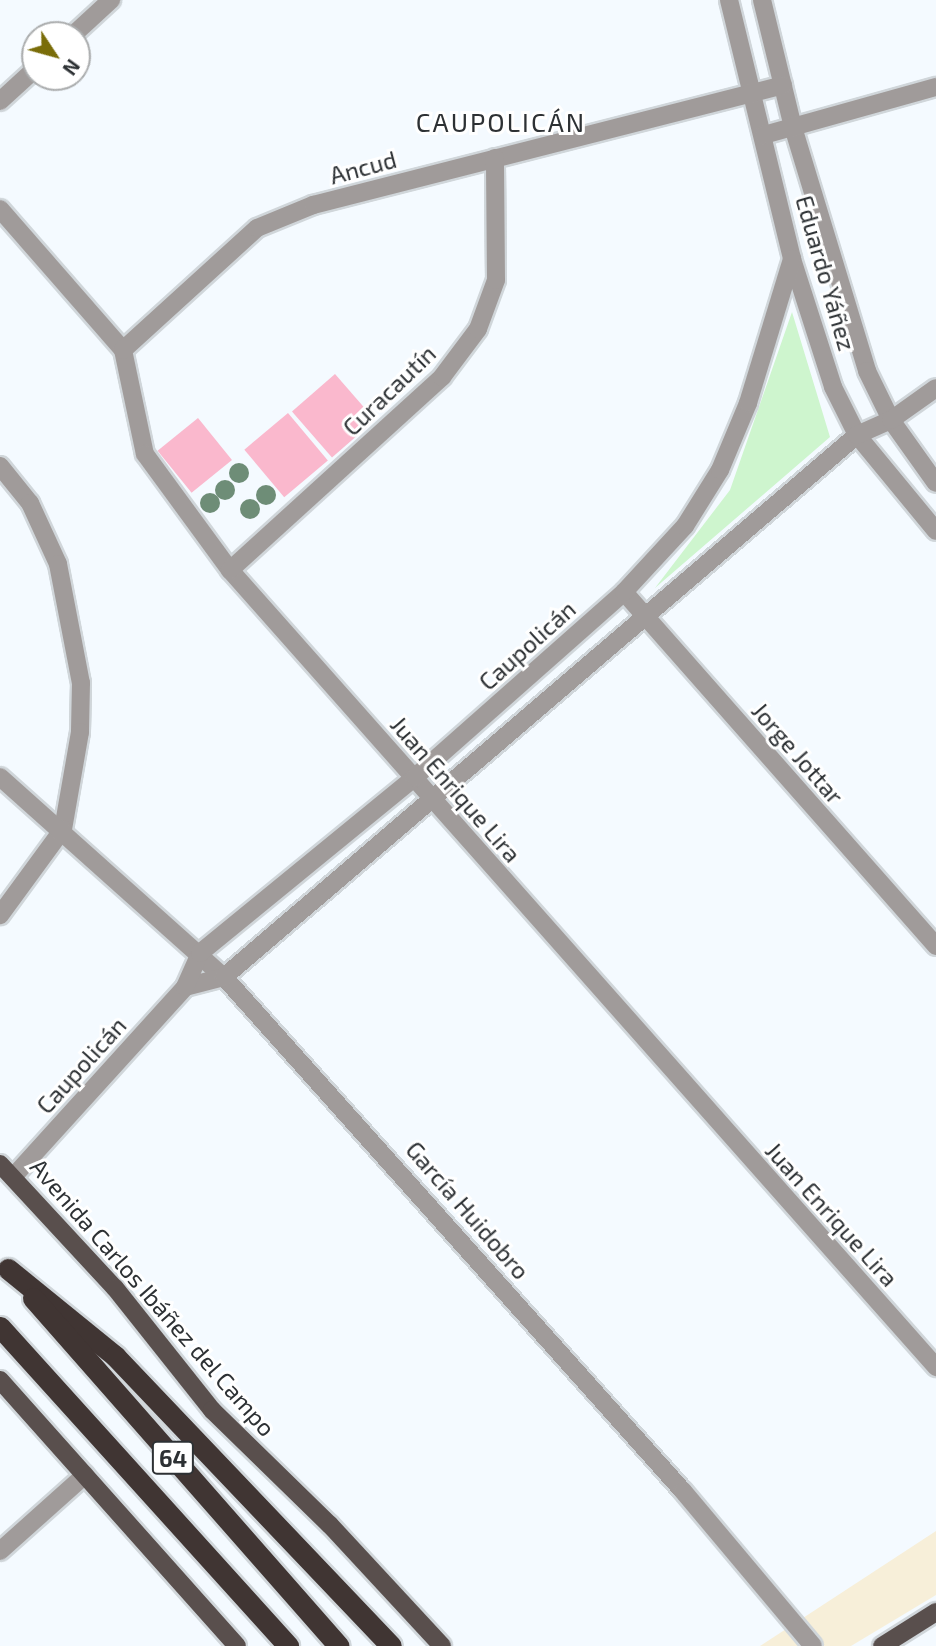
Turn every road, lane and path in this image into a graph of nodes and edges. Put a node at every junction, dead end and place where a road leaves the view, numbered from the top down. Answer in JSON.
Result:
{"nodes":[{"id":1,"x":111,"y":0,"type":"edge"},
{"id":2,"x":729,"y":0,"type":"edge"},
{"id":3,"x":762,"y":0,"type":"edge"},
{"id":4,"x":88,"y":21,"type":"edge"},
{"id":5,"x":21,"y":82,"type":"edge"},
{"id":6,"x":783,"y":85,"type":"junction"},
{"id":7,"x":936,"y":87,"type":"edge"},
{"id":8,"x":753,"y":94,"type":"junction"},
{"id":9,"x":0,"y":101,"type":"edge"},
{"id":10,"x":793,"y":127,"type":"junction"},
{"id":11,"x":764,"y":135,"type":"junction"},
{"id":12,"x":495,"y":158,"type":"junction"},
{"id":13,"x":0,"y":209,"type":"edge"},
{"id":14,"x":792,"y":259,"type":"junction"},
{"id":15,"x":123,"y":350,"type":"junction"},
{"id":16,"x":936,"y":388,"type":"edge"},
{"id":17,"x":891,"y":420,"type":"junction"},
{"id":18,"x":857,"y":435,"type":"junction"},
{"id":19,"x":0,"y":466,"type":"edge"},
{"id":20,"x":936,"y":483,"type":"edge"},
{"id":21,"x":936,"y":531,"type":"edge"},
{"id":22,"x":230,"y":570,"type":"junction"},
{"id":23,"x":624,"y":592,"type":"junction"},
{"id":24,"x":644,"y":615,"type":"junction"},
{"id":25,"x":0,"y":777,"type":"edge"},
{"id":26,"x":415,"y":778,"type":"junction"},
{"id":27,"x":432,"y":801,"type":"junction"},
{"id":28,"x":64,"y":829,"type":"junction"},
{"id":29,"x":0,"y":915,"type":"edge"},
{"id":30,"x":936,"y":946,"type":"edge"},
{"id":31,"x":200,"y":953,"type":"junction"},
{"id":32,"x":224,"y":977,"type":"junction"},
{"id":33,"x":185,"y":987,"type":"junction"},
{"id":34,"x":6,"y":1170,"type":"edge"},
{"id":35,"x":4,"y":1266,"type":"edge"},
{"id":36,"x":0,"y":1327,"type":"edge"},
{"id":37,"x":936,"y":1367,"type":"edge"},
{"id":38,"x":0,"y":1380,"type":"edge"},
{"id":39,"x":85,"y":1475,"type":"junction"},
{"id":40,"x":0,"y":1551,"type":"edge"},
{"id":41,"x":936,"y":1612,"type":"edge"},
{"id":42,"x":237,"y":1646,"type":"edge"},
{"id":43,"x":288,"y":1646,"type":"edge"},
{"id":44,"x":339,"y":1646,"type":"edge"},
{"id":45,"x":391,"y":1646,"type":"edge"},
{"id":46,"x":442,"y":1646,"type":"edge"},
{"id":47,"x":813,"y":1646,"type":"edge"},
{"id":48,"x":882,"y":1646,"type":"edge"}],
"edges":[{"from":1,"to":4,"type":"street"},
{"from":2,"to":8,"type":"street","name":"Eduardo Yáñez"},
{"from":3,"to":6,"type":"street","name":"Eduardo Yáñez"},
{"from":5,"to":9,"type":"street"},
{"from":6,"to":8,"type":"street","name":"Ancud"},
{"from":6,"to":10,"type":"street","name":"Eduardo Yáñez"},
{"from":7,"to":10,"type":"street"},
{"from":8,"to":11,"type":"street","name":"Eduardo Yáñez"},
{"from":8,"to":12,"type":"street","name":"Ancud"},
{"from":10,"to":11,"type":"street"},
{"from":10,"to":17,"type":"street","name":"Eduardo Yáñez"},
{"from":11,"to":14,"type":"street","name":"Eduardo Yáñez"},
{"from":12,"to":15,"type":"street","name":"Ancud"},
{"from":12,"to":22,"type":"street","name":"Curacautín"},
{"from":13,"to":15,"type":"street","name":"Juan Enrique Lira"},
{"from":14,"to":18,"type":"street","name":"Eduardo Yáñez"},
{"from":14,"to":23,"type":"street","name":"Caupolicán"},
{"from":15,"to":22,"type":"street","name":"Juan Enrique Lira"},
{"from":16,"to":17,"type":"street"},
{"from":17,"to":18,"type":"street"},
{"from":17,"to":20,"type":"street","name":"Eduardo Yáñez"},
{"from":18,"to":21,"type":"street","name":"Eduardo Yáñez"},
{"from":18,"to":24,"type":"street"},
{"from":19,"to":28,"type":"street"},
{"from":22,"to":26,"type":"street","name":"Juan Enrique Lira"},
{"from":23,"to":24,"type":"street","name":"Jorge Jottar"},
{"from":23,"to":26,"type":"street","name":"Caupolicán"},
{"from":24,"to":27,"type":"street"},
{"from":24,"to":30,"type":"street","name":"Jorge Jottar"},
{"from":25,"to":28,"type":"street","name":"García Huidobro"},
{"from":26,"to":27,"type":"street","name":"Juan Enrique Lira"},
{"from":26,"to":31,"type":"street","name":"Caupolicán"},
{"from":27,"to":32,"type":"street"},
{"from":27,"to":37,"type":"street","name":"Juan Enrique Lira"},
{"from":28,"to":29,"type":"street"},
{"from":28,"to":31,"type":"street","name":"García Huidobro"},
{"from":31,"to":32,"type":"street","name":"García Huidobro"},
{"from":31,"to":33,"type":"street","name":"Caupolicán"},
{"from":32,"to":33,"type":"street"},
{"from":32,"to":47,"type":"street","name":"García Huidobro"},
{"from":33,"to":34,"type":"street","name":"Caupolicán"},
{"from":34,"to":46,"type":"main road","name":"Avenida Carlos Ibáñez del Campo"},
{"from":35,"to":44,"type":"highway","number":"64"},
{"from":35,"to":45,"type":"highway"},
{"from":36,"to":43,"type":"highway","number":"64"},
{"from":38,"to":39,"type":"main road"},
{"from":39,"to":40,"type":"street"},
{"from":39,"to":42,"type":"main road"},
{"from":41,"to":48,"type":"main road"}]}
